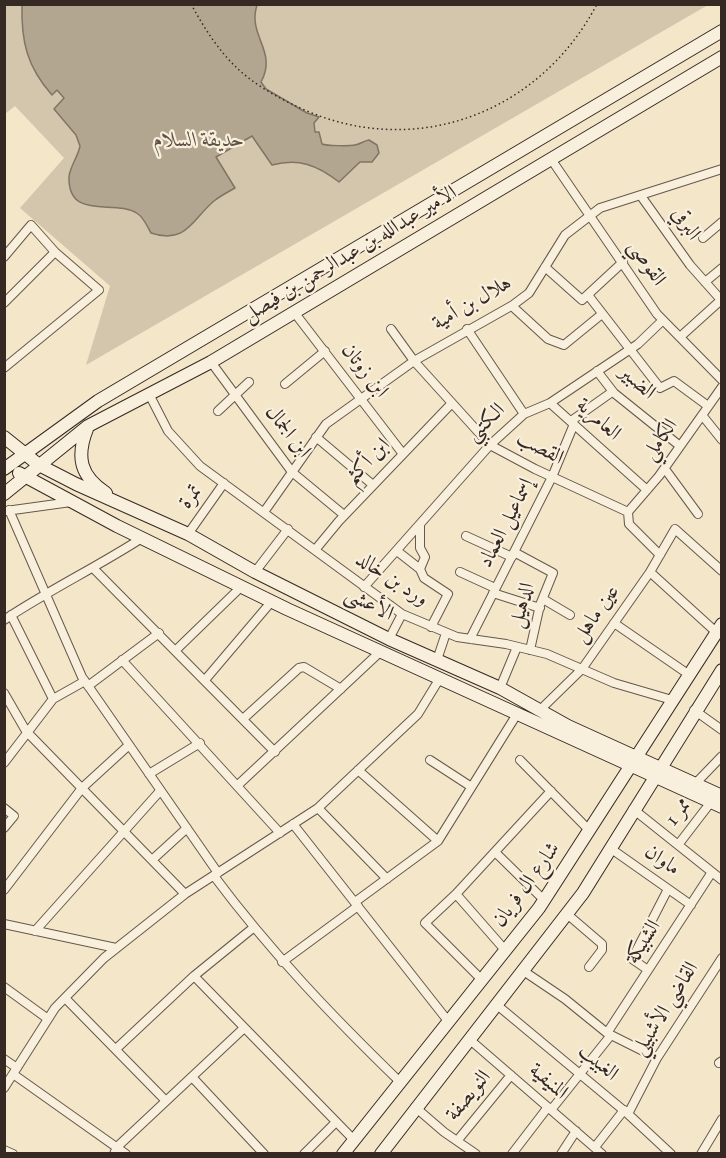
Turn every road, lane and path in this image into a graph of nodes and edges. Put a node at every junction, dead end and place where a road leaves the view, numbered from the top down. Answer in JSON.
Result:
{"nodes":[{"id":1,"x":191,"y":4,"type":"edge"},
{"id":2,"x":597,"y":4,"type":"edge"},
{"id":3,"x":722,"y":31,"type":"edge"},
{"id":4,"x":722,"y":57,"type":"edge"},
{"id":5,"x":551,"y":159,"type":"junction"},
{"id":6,"x":720,"y":172,"type":"edge"},
{"id":7,"x":641,"y":196,"type":"junction"},
{"id":8,"x":591,"y":215,"type":"junction"},
{"id":9,"x":722,"y":222,"type":"edge"},
{"id":10,"x":703,"y":238,"type":"dead end"},
{"id":11,"x":55,"y":252,"type":"junction"},
{"id":12,"x":4,"y":257,"type":"edge"},
{"id":13,"x":622,"y":262,"type":"junction"},
{"id":14,"x":545,"y":267,"type":"junction"},
{"id":15,"x":722,"y":268,"type":"edge"},
{"id":16,"x":705,"y":282,"type":"junction"},
{"id":17,"x":588,"y":295,"type":"junction"},
{"id":18,"x":721,"y":300,"type":"edge"},
{"id":19,"x":4,"y":303,"type":"edge"},
{"id":20,"x":512,"y":306,"type":"junction"},
{"id":21,"x":294,"y":312,"type":"junction"},
{"id":22,"x":602,"y":315,"type":"junction"},
{"id":23,"x":663,"y":320,"type":"junction"},
{"id":24,"x":391,"y":329,"type":"dead end"},
{"id":25,"x":467,"y":329,"type":"junction"},
{"id":26,"x":680,"y":337,"type":"junction"},
{"id":27,"x":629,"y":350,"type":"junction"},
{"id":28,"x":325,"y":351,"type":"junction"},
{"id":29,"x":414,"y":361,"type":"junction"},
{"id":30,"x":211,"y":362,"type":"junction"},
{"id":31,"x":4,"y":368,"type":"edge"},
{"id":32,"x":597,"y":371,"type":"junction"},
{"id":33,"x":722,"y":380,"type":"edge"},
{"id":34,"x":249,"y":382,"type":"dead end"},
{"id":35,"x":285,"y":384,"type":"dead end"},
{"id":36,"x":722,"y":387,"type":"edge"},
{"id":37,"x":612,"y":392,"type":"junction"},
{"id":38,"x":149,"y":394,"type":"junction"},
{"id":39,"x":235,"y":396,"type":"junction"},
{"id":40,"x":361,"y":399,"type":"junction"},
{"id":41,"x":452,"y":403,"type":"junction"},
{"id":42,"x":550,"y":403,"type":"junction"},
{"id":43,"x":708,"y":406,"type":"junction"},
{"id":44,"x":218,"y":411,"type":"dead end"},
{"id":45,"x":524,"y":414,"type":"junction"},
{"id":46,"x":702,"y":415,"type":"junction"},
{"id":47,"x":572,"y":423,"type":"junction"},
{"id":48,"x":88,"y":426,"type":"junction"},
{"id":49,"x":4,"y":437,"type":"edge"},
{"id":50,"x":316,"y":437,"type":"junction"},
{"id":51,"x":722,"y":440,"type":"edge"},
{"id":52,"x":490,"y":445,"type":"junction"},
{"id":53,"x":680,"y":446,"type":"junction"},
{"id":54,"x":24,"y":453,"type":"junction"},
{"id":55,"x":404,"y":454,"type":"junction"},
{"id":56,"x":6,"y":465,"type":"edge"},
{"id":57,"x":39,"y":465,"type":"junction"},
{"id":58,"x":665,"y":469,"type":"junction"},
{"id":59,"x":292,"y":472,"type":"junction"},
{"id":60,"x":25,"y":477,"type":"junction"},
{"id":61,"x":552,"y":477,"type":"junction"},
{"id":62,"x":224,"y":483,"type":"junction"},
{"id":63,"x":373,"y":485,"type":"junction"},
{"id":64,"x":647,"y":490,"type":"junction"},
{"id":65,"x":4,"y":494,"type":"edge"},
{"id":66,"x":71,"y":502,"type":"junction"},
{"id":67,"x":7,"y":511,"type":"edge"},
{"id":68,"x":132,"y":511,"type":"junction"},
{"id":69,"x":264,"y":512,"type":"junction"},
{"id":70,"x":628,"y":512,"type":"junction"},
{"id":71,"x":698,"y":514,"type":"dead end"},
{"id":72,"x":344,"y":515,"type":"junction"},
{"id":73,"x":420,"y":525,"type":"junction"},
{"id":74,"x":288,"y":529,"type":"junction"},
{"id":75,"x":188,"y":534,"type":"junction"},
{"id":76,"x":466,"y":536,"type":"dead end"},
{"id":77,"x":142,"y":538,"type":"junction"},
{"id":78,"x":315,"y":550,"type":"junction"},
{"id":79,"x":397,"y":551,"type":"junction"},
{"id":80,"x":513,"y":555,"type":"junction"},
{"id":81,"x":660,"y":555,"type":"junction"},
{"id":82,"x":93,"y":569,"type":"junction"},
{"id":83,"x":420,"y":569,"type":"junction"},
{"id":84,"x":722,"y":571,"type":"edge"},
{"id":85,"x":255,"y":572,"type":"junction"},
{"id":86,"x":460,"y":572,"type":"dead end"},
{"id":87,"x":650,"y":572,"type":"junction"},
{"id":88,"x":242,"y":586,"type":"junction"},
{"id":89,"x":364,"y":587,"type":"junction"},
{"id":90,"x":494,"y":591,"type":"junction"},
{"id":91,"x":46,"y":592,"type":"junction"},
{"id":92,"x":272,"y":601,"type":"junction"},
{"id":93,"x":541,"y":604,"type":"junction"},
{"id":94,"x":402,"y":614,"type":"junction"},
{"id":95,"x":570,"y":615,"type":"dead end"},
{"id":96,"x":8,"y":618,"type":"edge"},
{"id":97,"x":614,"y":623,"type":"junction"},
{"id":98,"x":431,"y":627,"type":"junction"},
{"id":99,"x":719,"y":628,"type":"edge"},
{"id":100,"x":159,"y":633,"type":"junction"},
{"id":101,"x":446,"y":633,"type":"junction"},
{"id":102,"x":389,"y":639,"type":"junction"},
{"id":103,"x":470,"y":639,"type":"junction"},
{"id":104,"x":517,"y":647,"type":"junction"},
{"id":105,"x":176,"y":650,"type":"junction"},
{"id":106,"x":530,"y":650,"type":"junction"},
{"id":107,"x":381,"y":651,"type":"junction"},
{"id":108,"x":122,"y":660,"type":"junction"},
{"id":109,"x":437,"y":660,"type":"junction"},
{"id":110,"x":582,"y":669,"type":"junction"},
{"id":111,"x":721,"y":673,"type":"edge"},
{"id":112,"x":688,"y":674,"type":"junction"},
{"id":113,"x":440,"y":678,"type":"junction"},
{"id":114,"x":205,"y":680,"type":"junction"},
{"id":115,"x":87,"y":683,"type":"junction"},
{"id":116,"x":500,"y":688,"type":"junction"},
{"id":117,"x":341,"y":689,"type":"junction"},
{"id":118,"x":4,"y":693,"type":"edge"},
{"id":119,"x":53,"y":699,"type":"junction"},
{"id":120,"x":672,"y":700,"type":"junction"},
{"id":121,"x":694,"y":710,"type":"junction"},
{"id":122,"x":538,"y":711,"type":"junction"},
{"id":123,"x":517,"y":714,"type":"junction"},
{"id":124,"x":243,"y":719,"type":"junction"},
{"id":125,"x":722,"y":730,"type":"edge"},
{"id":126,"x":26,"y":731,"type":"junction"},
{"id":127,"x":200,"y":743,"type":"junction"},
{"id":128,"x":129,"y":745,"type":"junction"},
{"id":129,"x":275,"y":752,"type":"junction"},
{"id":130,"x":722,"y":756,"type":"edge"},
{"id":131,"x":430,"y":760,"type":"dead end"},
{"id":132,"x":520,"y":760,"type":"dead end"},
{"id":133,"x":634,"y":761,"type":"junction"},
{"id":134,"x":4,"y":763,"type":"edge"},
{"id":135,"x":358,"y":770,"type":"junction"},
{"id":136,"x":656,"y":772,"type":"junction"},
{"id":137,"x":149,"y":774,"type":"junction"},
{"id":138,"x":695,"y":783,"type":"junction"},
{"id":139,"x":238,"y":785,"type":"junction"},
{"id":140,"x":470,"y":786,"type":"junction"},
{"id":141,"x":82,"y":788,"type":"junction"},
{"id":142,"x":160,"y":791,"type":"junction"},
{"id":143,"x":551,"y":792,"type":"junction"},
{"id":144,"x":718,"y":802,"type":"edge"},
{"id":145,"x":4,"y":808,"type":"edge"},
{"id":146,"x":318,"y":808,"type":"junction"},
{"id":147,"x":633,"y":809,"type":"junction"},
{"id":148,"x":293,"y":824,"type":"junction"},
{"id":149,"x":4,"y":828,"type":"edge"},
{"id":150,"x":187,"y":828,"type":"junction"},
{"id":151,"x":590,"y":831,"type":"junction"},
{"id":152,"x":125,"y":832,"type":"junction"},
{"id":153,"x":280,"y":833,"type":"junction"},
{"id":154,"x":438,"y":841,"type":"junction"},
{"id":155,"x":678,"y":846,"type":"junction"},
{"id":156,"x":610,"y":848,"type":"junction"},
{"id":157,"x":496,"y":853,"type":"junction"},
{"id":158,"x":152,"y":860,"type":"junction"},
{"id":159,"x":712,"y":872,"type":"junction"},
{"id":160,"x":216,"y":874,"type":"junction"},
{"id":161,"x":387,"y":879,"type":"junction"},
{"id":162,"x":722,"y":880,"type":"edge"},
{"id":163,"x":669,"y":889,"type":"junction"},
{"id":164,"x":4,"y":890,"type":"edge"},
{"id":165,"x":185,"y":894,"type":"junction"},
{"id":166,"x":456,"y":894,"type":"junction"},
{"id":167,"x":544,"y":900,"type":"junction"},
{"id":168,"x":357,"y":904,"type":"junction"},
{"id":169,"x":691,"y":905,"type":"junction"},
{"id":170,"x":567,"y":914,"type":"junction"},
{"id":171,"x":4,"y":924,"type":"edge"},
{"id":172,"x":253,"y":928,"type":"junction"},
{"id":173,"x":35,"y":931,"type":"junction"},
{"id":174,"x":116,"y":948,"type":"junction"},
{"id":175,"x":505,"y":950,"type":"junction"},
{"id":176,"x":722,"y":958,"type":"edge"},
{"id":177,"x":282,"y":962,"type":"junction"},
{"id":178,"x":589,"y":967,"type":"dead end"},
{"id":179,"x":648,"y":970,"type":"junction"},
{"id":180,"x":525,"y":972,"type":"junction"},
{"id":181,"x":194,"y":976,"type":"junction"},
{"id":182,"x":482,"y":980,"type":"junction"},
{"id":183,"x":4,"y":987,"type":"edge"},
{"id":184,"x":65,"y":998,"type":"junction"},
{"id":185,"x":497,"y":1005,"type":"junction"},
{"id":186,"x":48,"y":1019,"type":"junction"},
{"id":187,"x":448,"y":1021,"type":"junction"},
{"id":188,"x":244,"y":1028,"type":"junction"},
{"id":189,"x":609,"y":1034,"type":"junction"},
{"id":190,"x":469,"y":1039,"type":"junction"},
{"id":191,"x":116,"y":1049,"type":"junction"},
{"id":192,"x":657,"y":1058,"type":"junction"},
{"id":193,"x":4,"y":1059,"type":"edge"},
{"id":194,"x":15,"y":1071,"type":"junction"},
{"id":195,"x":581,"y":1074,"type":"junction"},
{"id":196,"x":511,"y":1075,"type":"junction"},
{"id":197,"x":192,"y":1077,"type":"junction"},
{"id":198,"x":399,"y":1081,"type":"junction"},
{"id":199,"x":4,"y":1088,"type":"edge"},
{"id":200,"x":166,"y":1101,"type":"junction"},
{"id":201,"x":415,"y":1107,"type":"junction"},
{"id":202,"x":550,"y":1108,"type":"junction"},
{"id":203,"x":626,"y":1112,"type":"junction"},
{"id":204,"x":722,"y":1119,"type":"edge"},
{"id":205,"x":336,"y":1122,"type":"junction"},
{"id":206,"x":576,"y":1131,"type":"junction"},
{"id":207,"x":353,"y":1139,"type":"junction"},
{"id":208,"x":457,"y":1141,"type":"junction"},
{"id":209,"x":4,"y":1149,"type":"edge"},
{"id":210,"x":115,"y":1150,"type":"edge"},
{"id":211,"x":599,"y":1150,"type":"edge"},
{"id":212,"x":13,"y":1154,"type":"edge"},
{"id":213,"x":126,"y":1154,"type":"edge"},
{"id":214,"x":264,"y":1154,"type":"edge"},
{"id":215,"x":304,"y":1154,"type":"edge"},
{"id":216,"x":343,"y":1154,"type":"edge"},
{"id":217,"x":381,"y":1154,"type":"edge"},
{"id":218,"x":476,"y":1154,"type":"edge"},
{"id":219,"x":512,"y":1154,"type":"edge"},
{"id":220,"x":561,"y":1154,"type":"edge"},
{"id":221,"x":671,"y":1154,"type":"edge"},
{"id":222,"x":701,"y":1154,"type":"edge"}],
"edges":[{"from":1,"to":2,"type":"path"},
{"from":3,"to":54,"type":"main road","name":"الأمير عبدالله بن عبدالرحمن بن فيصل"},
{"from":4,"to":5,"type":"main road","name":"الأمير عبدالله بن عبدالرحمن بن فيصل"},
{"from":5,"to":8,"type":"street","name":"القوصي"},
{"from":5,"to":21,"type":"main road","name":"الأمير عبدالله بن عبدالرحمن بن فيصل"},
{"from":6,"to":7,"type":"street","name":"هلال بن أمية"},
{"from":7,"to":8,"type":"street","name":"هلال بن أمية"},
{"from":7,"to":16,"type":"street","name":"البرقي"},
{"from":8,"to":13,"type":"street","name":"القوصي"},
{"from":8,"to":14,"type":"street","name":"هلال بن أمية"},
{"from":9,"to":10,"type":"street"},
{"from":11,"to":12,"type":"street"},
{"from":11,"to":19,"type":"street"},
{"from":11,"to":31,"type":"street"},
{"from":13,"to":17,"type":"street"},
{"from":13,"to":23,"type":"street","name":"القوصي"},
{"from":14,"to":17,"type":"street"},
{"from":14,"to":20,"type":"street","name":"هلال بن أمية"},
{"from":15,"to":16,"type":"street"},
{"from":16,"to":18,"type":"street","name":"البرقي"},
{"from":17,"to":22,"type":"street"},
{"from":18,"to":26,"type":"street"},
{"from":20,"to":22,"type":"street"},
{"from":20,"to":25,"type":"street","name":"هلال بن أمية"},
{"from":21,"to":28,"type":"street","name":"ابن زوتان"},
{"from":21,"to":30,"type":"main road","name":"الأمير عبدالله بن عبدالرحمن بن فيصل"},
{"from":22,"to":27,"type":"street"},
{"from":23,"to":26,"type":"street","name":"القوصي"},
{"from":23,"to":27,"type":"street","name":"الكتبي"},
{"from":24,"to":29,"type":"street","name":"القصب"},
{"from":25,"to":29,"type":"street","name":"هلال بن أمية"},
{"from":25,"to":45,"type":"street"},
{"from":26,"to":33,"type":"street","name":"القوصي"},
{"from":27,"to":32,"type":"street","name":"الكتبي"},
{"from":27,"to":43,"type":"street"},
{"from":28,"to":35,"type":"street"},
{"from":28,"to":40,"type":"street","name":"ابن زوتان"},
{"from":29,"to":40,"type":"street","name":"هلال بن أمية"},
{"from":29,"to":41,"type":"street","name":"القصب"},
{"from":30,"to":38,"type":"main road","name":"الأمير عبدالله بن عبدالرحمن بن فيصل"},
{"from":30,"to":39,"type":"street","name":"ابن الجمال"},
{"from":32,"to":37,"type":"street","name":"الضبير"},
{"from":32,"to":42,"type":"street","name":"الكتبي"},
{"from":34,"to":39,"type":"street"},
{"from":36,"to":43,"type":"street","name":"الكاملي"},
{"from":37,"to":47,"type":"street"},
{"from":37,"to":53,"type":"street","name":"الضبير"},
{"from":38,"to":48,"type":"main road","name":"الأمير عبدالله بن عبدالرحمن بن فيصل"},
{"from":38,"to":62,"type":"street","name":"ورد بن خالد"},
{"from":39,"to":44,"type":"street"},
{"from":39,"to":59,"type":"street","name":"ابن الجمال"},
{"from":40,"to":50,"type":"street","name":"هلال بن أمية"},
{"from":40,"to":55,"type":"street","name":"ابن زوتان"},
{"from":41,"to":52,"type":"street","name":"القصب"},
{"from":41,"to":55,"type":"street","name":"ابن أكثم"},
{"from":42,"to":45,"type":"street","name":"الكتبي"},
{"from":42,"to":47,"type":"street","name":"العامرية"},
{"from":43,"to":46,"type":"street","name":"الكاملي"},
{"from":45,"to":52,"type":"street","name":"الكتبي"},
{"from":46,"to":51,"type":"street"},
{"from":46,"to":53,"type":"street","name":"الكاملي"},
{"from":47,"to":61,"type":"street","name":"إسماعيل العماد"},
{"from":47,"to":64,"type":"street","name":"العامرية"},
{"from":48,"to":57,"type":"main road","name":"الأمير عبدالله بن عبدالرحمن بن فيصل"},
{"from":48,"to":68,"type":"main road"},
{"from":49,"to":54,"type":"main road","name":"الأعشى"},
{"from":50,"to":59,"type":"street","name":"هلال بن أمية"},
{"from":50,"to":63,"type":"street"},
{"from":52,"to":61,"type":"street","name":"القصب"},
{"from":52,"to":73,"type":"street","name":"الكتبي"},
{"from":53,"to":58,"type":"street","name":"الكاملي"},
{"from":54,"to":56,"type":"main road","name":"الأمير عبدالله بن عبدالرحمن بن فيصل"},
{"from":54,"to":57,"type":"main road","name":"الأعشى"},
{"from":55,"to":63,"type":"street","name":"ابن أكثم"},
{"from":56,"to":60,"type":"main road","name":"الأعشى"},
{"from":57,"to":60,"type":"main road","name":"الأمير عبدالله بن عبدالرحمن بن فيصل"},
{"from":57,"to":68,"type":"main road","name":"الأعشى"},
{"from":58,"to":64,"type":"street","name":"الكاملي"},
{"from":58,"to":71,"type":"street"},
{"from":59,"to":69,"type":"street","name":"هلال بن أمية"},
{"from":59,"to":72,"type":"street","name":"ابن الجمال"},
{"from":60,"to":65,"type":"main road","name":"الأمير عبدالله بن عبدالرحمن بن فيصل"},
{"from":60,"to":66,"type":"main road","name":"الأعشى"},
{"from":61,"to":70,"type":"street","name":"القصب"},
{"from":61,"to":80,"type":"street","name":"إسماعيل العماد"},
{"from":62,"to":69,"type":"street","name":"ورد بن خالد"},
{"from":62,"to":75,"type":"street","name":"تمرة"},
{"from":63,"to":72,"type":"street","name":"ابن أكثم"},
{"from":64,"to":70,"type":"street","name":"الكاملي"},
{"from":66,"to":67,"type":"street"},
{"from":66,"to":77,"type":"main road","name":"الأعشى"},
{"from":67,"to":91,"type":"street"},
{"from":68,"to":75,"type":"main road","name":"الأعشى"},
{"from":69,"to":74,"type":"street","name":"ورد بن خالد"},
{"from":70,"to":81,"type":"street"},
{"from":72,"to":78,"type":"street","name":"ابن أكثم"},
{"from":73,"to":79,"type":"street","name":"الكتبي"},
{"from":73,"to":83,"type":"street"},
{"from":74,"to":78,"type":"street","name":"ورد بن خالد"},
{"from":74,"to":85,"type":"street"},
{"from":75,"to":85,"type":"main road","name":"الأعشى"},
{"from":76,"to":80,"type":"street"},
{"from":77,"to":82,"type":"street"},
{"from":77,"to":88,"type":"main road","name":"الأعشى"},
{"from":78,"to":89,"type":"street","name":"ورد بن خالد"},
{"from":79,"to":83,"type":"street"},
{"from":79,"to":89,"type":"street","name":"الكتبي"},
{"from":80,"to":90,"type":"street","name":"إسماعيل العماد"},
{"from":80,"to":93,"type":"street","name":"الدهيل"},
{"from":81,"to":84,"type":"street","name":"عين ماهل"},
{"from":81,"to":87,"type":"street","name":"عين ماهل"},
{"from":82,"to":91,"type":"street"},
{"from":82,"to":100,"type":"street"},
{"from":83,"to":98,"type":"street"},
{"from":85,"to":102,"type":"main road","name":"الأعشى"},
{"from":86,"to":90,"type":"street"},
{"from":87,"to":97,"type":"street","name":"عين ماهل"},
{"from":87,"to":99,"type":"street"},
{"from":88,"to":92,"type":"main road","name":"الأعشى"},
{"from":88,"to":105,"type":"street"},
{"from":89,"to":94,"type":"street","name":"ورد بن خالد"},
{"from":90,"to":93,"type":"street"},
{"from":90,"to":103,"type":"street","name":"إسماعيل العماد"},
{"from":91,"to":96,"type":"street"},
{"from":91,"to":115,"type":"street"},
{"from":92,"to":107,"type":"main road","name":"الأعشى"},
{"from":92,"to":114,"type":"street"},
{"from":93,"to":95,"type":"street"},
{"from":93,"to":106,"type":"street","name":"الدهيل"},
{"from":94,"to":98,"type":"street","name":"ورد بن خالد"},
{"from":94,"to":102,"type":"street"},
{"from":96,"to":119,"type":"street"},
{"from":97,"to":110,"type":"street","name":"عين ماهل"},
{"from":97,"to":112,"type":"street"},
{"from":98,"to":101,"type":"street","name":"ورد بن خالد"},
{"from":99,"to":112,"type":"main road","name":"شارع ال فريان"},
{"from":100,"to":105,"type":"street"},
{"from":100,"to":108,"type":"street"},
{"from":101,"to":103,"type":"street","name":"ورد بن خالد"},
{"from":101,"to":109,"type":"street"},
{"from":102,"to":109,"type":"main road","name":"الأعشى"},
{"from":103,"to":104,"type":"street","name":"ورد بن خالد"},
{"from":104,"to":106,"type":"street","name":"ورد بن خالد"},
{"from":104,"to":116,"type":"street"},
{"from":105,"to":114,"type":"street"},
{"from":106,"to":110,"type":"street","name":"ورد بن خالد"},
{"from":107,"to":113,"type":"main road","name":"الأعشى"},
{"from":107,"to":117,"type":"street"},
{"from":108,"to":115,"type":"street"},
{"from":108,"to":127,"type":"street"},
{"from":109,"to":116,"type":"main road","name":"الأعشى"},
{"from":110,"to":120,"type":"street","name":"ورد بن خالد"},
{"from":110,"to":122,"type":"street","name":"عين ماهل"},
{"from":111,"to":121,"type":"main road"},
{"from":112,"to":120,"type":"main road","name":"شارع ال فريان"},
{"from":113,"to":123,"type":"main road","name":"الأعشى"},
{"from":113,"to":135,"type":"street"},
{"from":114,"to":124,"type":"street"},
{"from":115,"to":119,"type":"street"},
{"from":115,"to":128,"type":"street"},
{"from":116,"to":122,"type":"main road","name":"الأعشى"},
{"from":117,"to":124,"type":"street"},
{"from":117,"to":129,"type":"street"},
{"from":118,"to":126,"type":"street"},
{"from":119,"to":126,"type":"street"},
{"from":120,"to":133,"type":"main road","name":"شارع ال فريان"},
{"from":121,"to":125,"type":"street"},
{"from":121,"to":136,"type":"main road"},
{"from":122,"to":133,"type":"main road","name":"الأعشى"},
{"from":123,"to":133,"type":"main road","name":"الأعشى"},
{"from":123,"to":140,"type":"street"},
{"from":124,"to":129,"type":"street"},
{"from":126,"to":134,"type":"street"},
{"from":126,"to":141,"type":"street"},
{"from":127,"to":137,"type":"street"},
{"from":127,"to":139,"type":"street"},
{"from":128,"to":137,"type":"street"},
{"from":128,"to":141,"type":"street"},
{"from":129,"to":139,"type":"street"},
{"from":130,"to":138,"type":"street"},
{"from":131,"to":140,"type":"street"},
{"from":132,"to":143,"type":"street"},
{"from":133,"to":136,"type":"main road","name":"الأعشى"},
{"from":133,"to":151,"type":"main road","name":"شارع ال فريان"},
{"from":135,"to":146,"type":"street"},
{"from":135,"to":154,"type":"street"},
{"from":136,"to":138,"type":"main road","name":"الأعشى"},
{"from":136,"to":144,"type":"main road","name":"الأعشى"},
{"from":136,"to":147,"type":"main road"},
{"from":137,"to":142,"type":"street"},
{"from":138,"to":144,"type":"main road","name":"الأعشى"},
{"from":139,"to":153,"type":"street"},
{"from":140,"to":154,"type":"street"},
{"from":141,"to":152,"type":"street"},
{"from":141,"to":164,"type":"street"},
{"from":142,"to":150,"type":"street"},
{"from":142,"to":152,"type":"street"},
{"from":143,"to":151,"type":"street"},
{"from":143,"to":157,"type":"street"},
{"from":144,"to":155,"type":"street","name":"ممر 1"},
{"from":145,"to":149,"type":"street"},
{"from":146,"to":148,"type":"street"},
{"from":146,"to":161,"type":"street"},
{"from":147,"to":155,"type":"street"},
{"from":147,"to":156,"type":"main road"},
{"from":148,"to":153,"type":"street"},
{"from":148,"to":168,"type":"street"},
{"from":150,"to":158,"type":"street"},
{"from":150,"to":160,"type":"street"},
{"from":151,"to":167,"type":"main road","name":"شارع ال فريان"},
{"from":152,"to":158,"type":"street"},
{"from":152,"to":173,"type":"street"},
{"from":153,"to":160,"type":"street"},
{"from":154,"to":161,"type":"street"},
{"from":155,"to":159,"type":"street"},
{"from":156,"to":163,"type":"street","name":"ماوان"},
{"from":156,"to":170,"type":"main road"},
{"from":157,"to":166,"type":"street"},
{"from":157,"to":167,"type":"street"},
{"from":158,"to":165,"type":"street"},
{"from":159,"to":162,"type":"street"},
{"from":159,"to":169,"type":"street","name":"الشبيكة"},
{"from":160,"to":165,"type":"street"},
{"from":160,"to":172,"type":"street"},
{"from":161,"to":168,"type":"street"},
{"from":163,"to":169,"type":"street","name":"ماوان"},
{"from":163,"to":179,"type":"street"},
{"from":165,"to":174,"type":"street"},
{"from":166,"to":175,"type":"street"},
{"from":166,"to":182,"type":"street"},
{"from":167,"to":175,"type":"main road","name":"شارع ال فريان"},
{"from":168,"to":177,"type":"street"},
{"from":168,"to":187,"type":"street"},
{"from":169,"to":179,"type":"street","name":"الشبيكة"},
{"from":170,"to":178,"type":"street"},
{"from":170,"to":180,"type":"main road"},
{"from":171,"to":173,"type":"street"},
{"from":172,"to":177,"type":"street"},
{"from":172,"to":181,"type":"street"},
{"from":173,"to":174,"type":"street"},
{"from":174,"to":184,"type":"street"},
{"from":175,"to":182,"type":"main road","name":"شارع ال فريان"},
{"from":176,"to":192,"type":"street","name":"القاضي الأشبيلي"},
{"from":177,"to":198,"type":"street"},
{"from":179,"to":189,"type":"street","name":"الشبيكة"},
{"from":180,"to":185,"type":"main road"},
{"from":180,"to":189,"type":"street"},
{"from":181,"to":188,"type":"street"},
{"from":181,"to":191,"type":"street"},
{"from":182,"to":187,"type":"main road","name":"شارع ال فريان"},
{"from":183,"to":186,"type":"street"},
{"from":184,"to":186,"type":"street"},
{"from":184,"to":191,"type":"street"},
{"from":185,"to":190,"type":"main road"},
{"from":185,"to":195,"type":"street","name":"الغبيب"},
{"from":186,"to":194,"type":"street"},
{"from":187,"to":198,"type":"main road","name":"شارع ال فريان"},
{"from":188,"to":197,"type":"street"},
{"from":188,"to":205,"type":"street"},
{"from":189,"to":192,"type":"street"},
{"from":189,"to":195,"type":"street","name":"الشبيكة"},
{"from":190,"to":196,"type":"street","name":"المنيفية"},
{"from":190,"to":201,"type":"main road"},
{"from":191,"to":200,"type":"street"},
{"from":192,"to":203,"type":"street","name":"القاضي الأشبيلي"},
{"from":193,"to":194,"type":"street"},
{"from":194,"to":199,"type":"street"},
{"from":194,"to":210,"type":"street"},
{"from":195,"to":202,"type":"street","name":"الشبيكة"},
{"from":195,"to":203,"type":"street","name":"الغبيب"},
{"from":196,"to":202,"type":"street","name":"المنيفية"},
{"from":196,"to":208,"type":"street","name":"النويصفة"},
{"from":197,"to":200,"type":"street"},
{"from":197,"to":214,"type":"street"},
{"from":198,"to":207,"type":"main road","name":"شارع ال فريان"},
{"from":200,"to":210,"type":"street"},
{"from":201,"to":208,"type":"street"},
{"from":201,"to":217,"type":"main road"},
{"from":202,"to":206,"type":"street","name":"المنيفية"},
{"from":202,"to":219,"type":"street","name":"الشبيكة"},
{"from":203,"to":211,"type":"street","name":"القاضي الأشبيلي"},
{"from":203,"to":221,"type":"street","name":"الغبيب"},
{"from":204,"to":222,"type":"street"},
{"from":205,"to":207,"type":"street"},
{"from":205,"to":215,"type":"street"},
{"from":206,"to":211,"type":"street","name":"المنيفية"},
{"from":206,"to":220,"type":"street"},
{"from":207,"to":216,"type":"main road","name":"شارع ال فريان"},
{"from":208,"to":218,"type":"street"},
{"from":209,"to":212,"type":"street"},
{"from":210,"to":213,"type":"street"}]}
